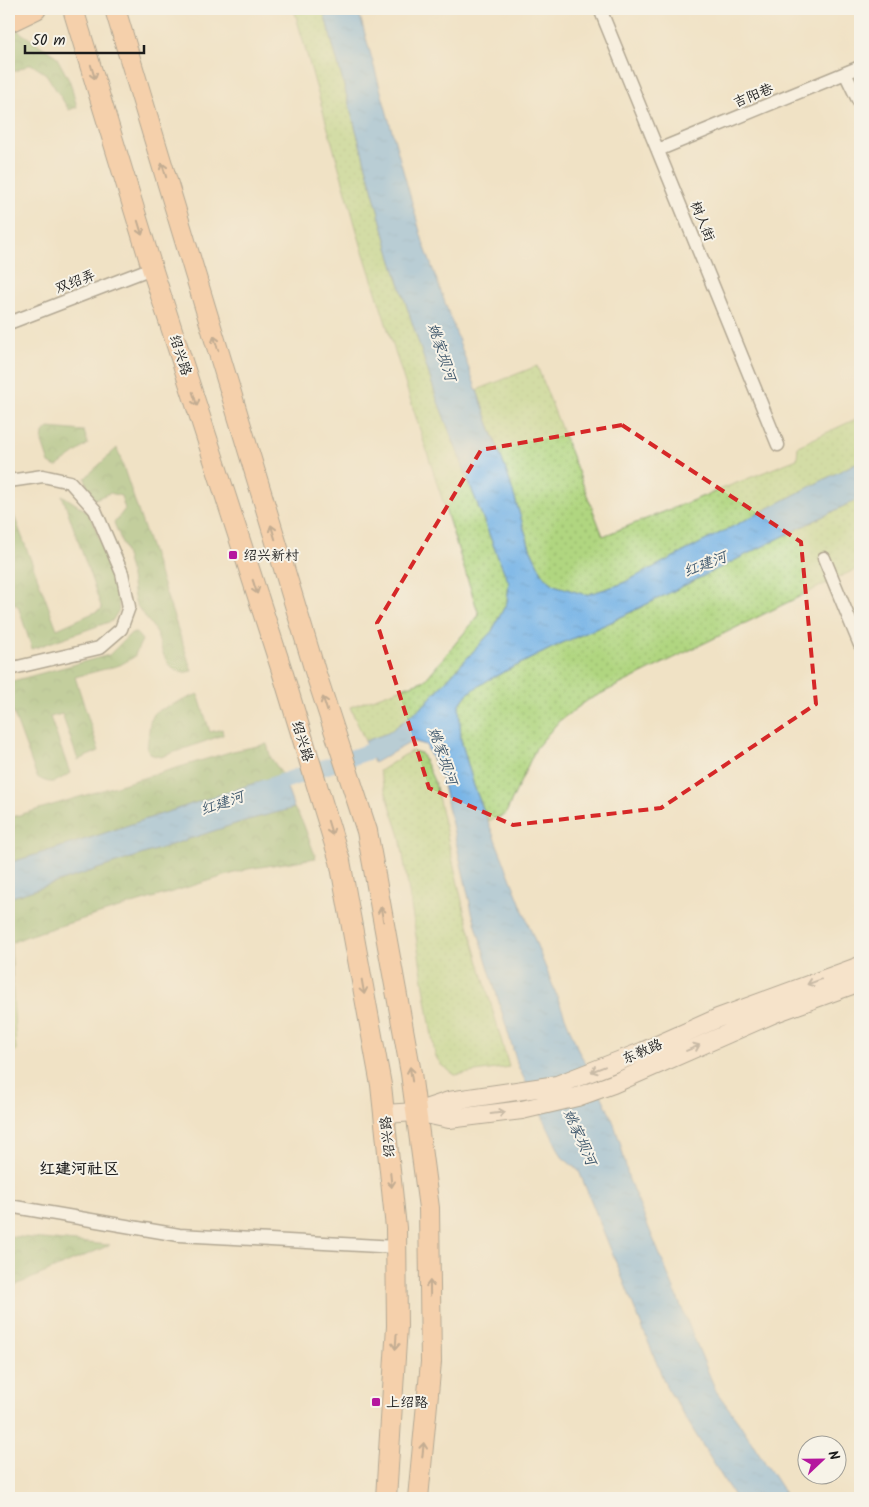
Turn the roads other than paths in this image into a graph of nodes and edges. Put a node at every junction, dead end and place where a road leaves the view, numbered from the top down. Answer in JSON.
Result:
{"nodes":[{"id":1,"x":36,"y":9,"type":"edge"},
{"id":2,"x":73,"y":9,"type":"edge"},
{"id":3,"x":115,"y":9,"type":"edge"},
{"id":4,"x":600,"y":9,"type":"edge"},
{"id":5,"x":9,"y":22,"type":"edge"},
{"id":6,"x":860,"y":67,"type":"edge"},
{"id":7,"x":845,"y":73,"type":"junction"},
{"id":8,"x":860,"y":104,"type":"edge"},
{"id":9,"x":658,"y":150,"type":"junction"},
{"id":10,"x":152,"y":268,"type":"junction"},
{"id":11,"x":9,"y":323,"type":"edge"},
{"id":12,"x":778,"y":445,"type":"dead end"},
{"id":13,"x":9,"y":481,"type":"edge"},
{"id":14,"x":824,"y":558,"type":"dead end"},
{"id":15,"x":860,"y":646,"type":"edge"},
{"id":16,"x":9,"y":669,"type":"edge"},
{"id":17,"x":860,"y":966,"type":"edge"},
{"id":18,"x":860,"y":982,"type":"edge"},
{"id":19,"x":646,"y":1059,"type":"junction"},
{"id":20,"x":416,"y":1112,"type":"junction"},
{"id":21,"x":384,"y":1114,"type":"junction"},
{"id":22,"x":9,"y":1206,"type":"edge"},
{"id":23,"x":396,"y":1246,"type":"junction"},
{"id":24,"x":386,"y":1498,"type":"edge"},
{"id":25,"x":418,"y":1498,"type":"edge"}],
"edges":[{"from":1,"to":5,"type":"main road"},
{"from":2,"to":10,"type":"main road","name":"绍兴路","one_way":true},
{"from":20,"to":3,"type":"main road","one_way":true},
{"from":4,"to":9,"type":"street","name":"树人街"},
{"from":6,"to":7,"type":"street","name":"吉阳巷"},
{"from":7,"to":8,"type":"street"},
{"from":7,"to":9,"type":"street","name":"吉阳巷"},
{"from":9,"to":12,"type":"street","name":"树人街"},
{"from":10,"to":11,"type":"street","name":"双绍弄"},
{"from":10,"to":21,"type":"main road","name":"绍兴路","one_way":true},
{"from":13,"to":16,"type":"street"},
{"from":14,"to":15,"type":"street"},
{"from":17,"to":19,"type":"street","name":"东教路","one_way":true},
{"from":19,"to":18,"type":"street","name":"东教路","one_way":true},
{"from":19,"to":20,"type":"street","name":"东教路","one_way":true},
{"from":20,"to":19,"type":"street","name":"东教路","one_way":true},
{"from":20,"to":21,"type":"street","name":"东教路"},
{"from":25,"to":20,"type":"main road","one_way":true},
{"from":21,"to":23,"type":"main road","name":"绍兴路","one_way":true},
{"from":22,"to":23,"type":"street"},
{"from":23,"to":24,"type":"main road","name":"绍兴路","one_way":true}]}
